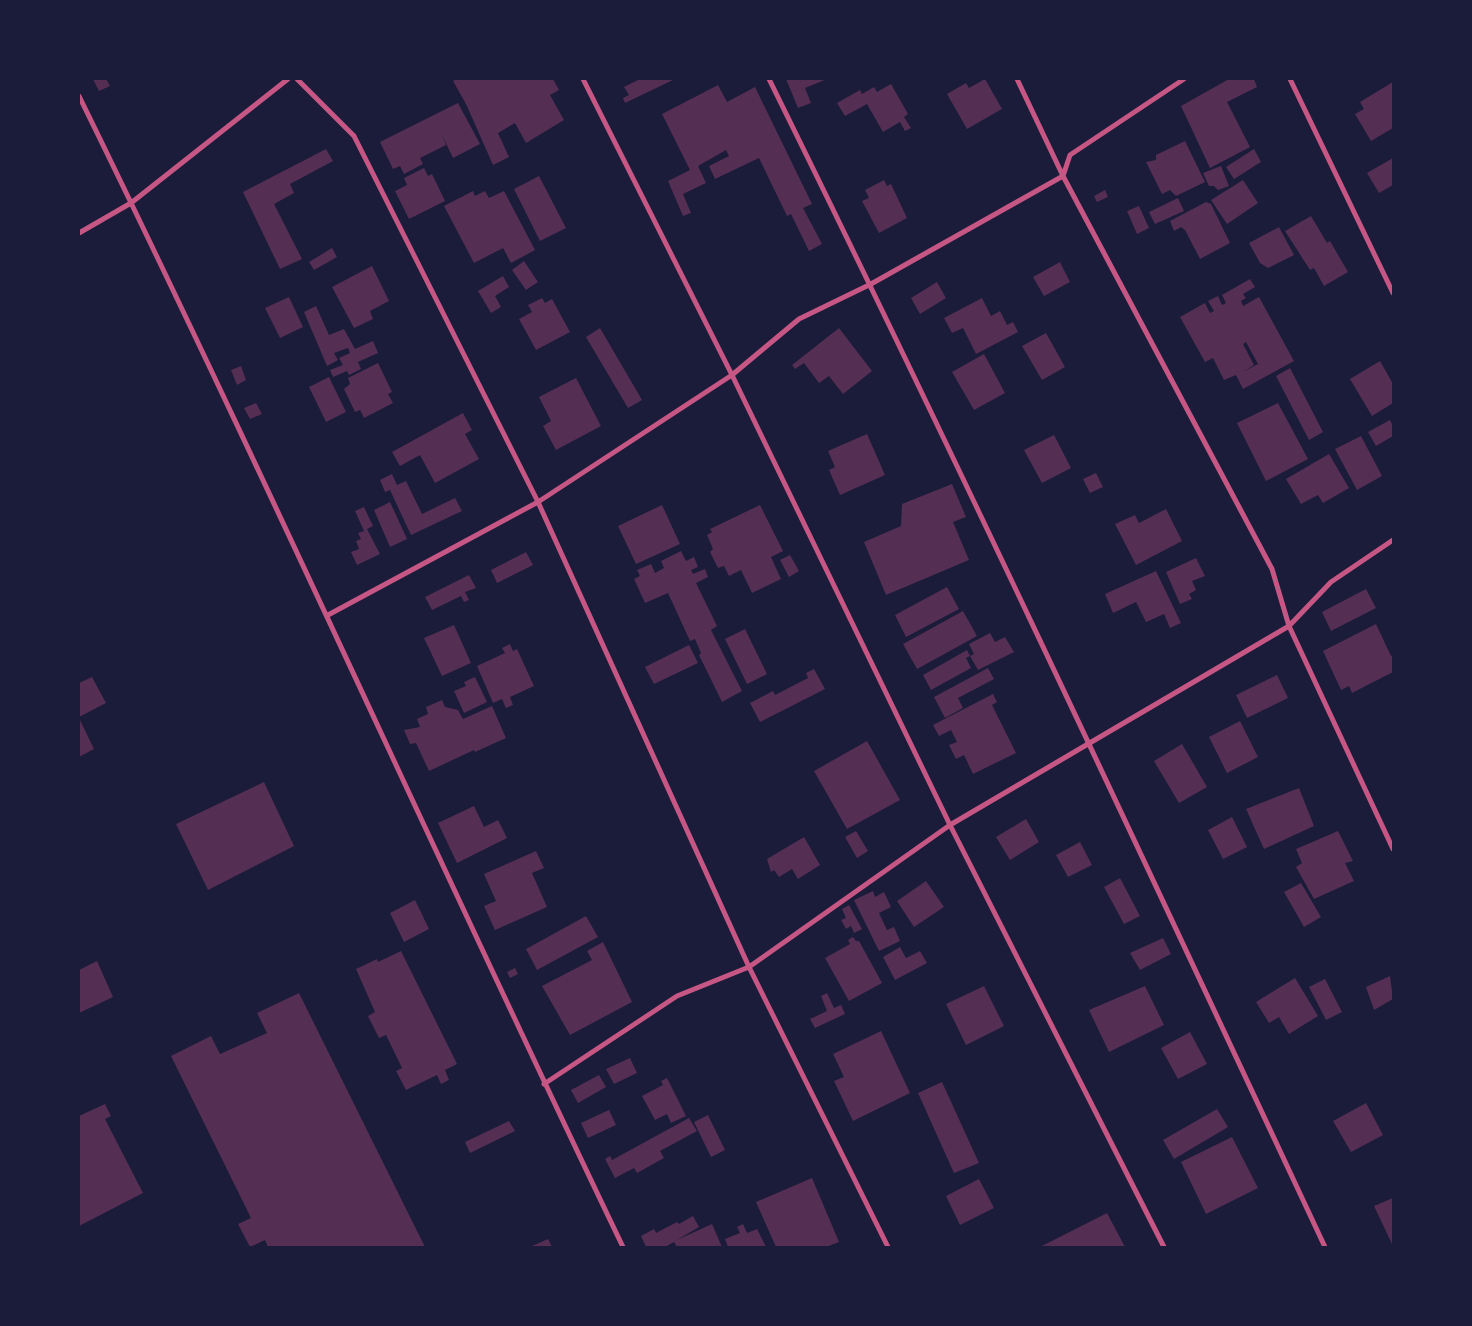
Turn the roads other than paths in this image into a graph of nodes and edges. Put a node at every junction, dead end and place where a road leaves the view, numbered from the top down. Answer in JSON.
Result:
{"nodes":[{"id":1,"x":288,"y":79,"type":"edge"},
{"id":2,"x":297,"y":79,"type":"edge"},
{"id":3,"x":583,"y":79,"type":"edge"},
{"id":4,"x":770,"y":79,"type":"edge"},
{"id":5,"x":1017,"y":79,"type":"edge"},
{"id":6,"x":1184,"y":79,"type":"edge"},
{"id":7,"x":1290,"y":79,"type":"edge"},
{"id":8,"x":79,"y":96,"type":"edge"},
{"id":9,"x":1063,"y":176,"type":"junction"},
{"id":10,"x":131,"y":203,"type":"junction"},
{"id":11,"x":79,"y":233,"type":"edge"},
{"id":12,"x":871,"y":284,"type":"junction"},
{"id":13,"x":1393,"y":293,"type":"edge"},
{"id":14,"x":732,"y":375,"type":"junction"},
{"id":15,"x":538,"y":502,"type":"junction"},
{"id":16,"x":1393,"y":540,"type":"edge"},
{"id":17,"x":328,"y":615,"type":"junction"},
{"id":18,"x":1289,"y":626,"type":"junction"},
{"id":19,"x":1090,"y":744,"type":"junction"},
{"id":20,"x":950,"y":824,"type":"junction"},
{"id":21,"x":1393,"y":849,"type":"edge"},
{"id":22,"x":748,"y":966,"type":"junction"},
{"id":23,"x":544,"y":1084,"type":"junction"},
{"id":24,"x":623,"y":1247,"type":"edge"},
{"id":25,"x":888,"y":1247,"type":"edge"},
{"id":26,"x":1164,"y":1247,"type":"edge"},
{"id":27,"x":1325,"y":1247,"type":"edge"}],
"edges":[{"from":1,"to":10,"type":"street"},
{"from":2,"to":15,"type":"street"},
{"from":3,"to":14,"type":"street"},
{"from":4,"to":12,"type":"street"},
{"from":5,"to":9,"type":"street"},
{"from":6,"to":9,"type":"street"},
{"from":7,"to":13,"type":"street"},
{"from":8,"to":10,"type":"street"},
{"from":9,"to":12,"type":"street"},
{"from":9,"to":18,"type":"street"},
{"from":10,"to":11,"type":"street"},
{"from":10,"to":17,"type":"street"},
{"from":12,"to":14,"type":"street"},
{"from":12,"to":19,"type":"street"},
{"from":14,"to":15,"type":"street"},
{"from":14,"to":20,"type":"street"},
{"from":15,"to":17,"type":"street"},
{"from":15,"to":22,"type":"street"},
{"from":16,"to":18,"type":"street"},
{"from":17,"to":23,"type":"street"},
{"from":18,"to":19,"type":"street"},
{"from":18,"to":21,"type":"street"},
{"from":19,"to":20,"type":"street"},
{"from":19,"to":27,"type":"street"},
{"from":20,"to":22,"type":"street"},
{"from":20,"to":26,"type":"street"},
{"from":22,"to":23,"type":"street"},
{"from":22,"to":25,"type":"street"},
{"from":23,"to":24,"type":"street"}]}
